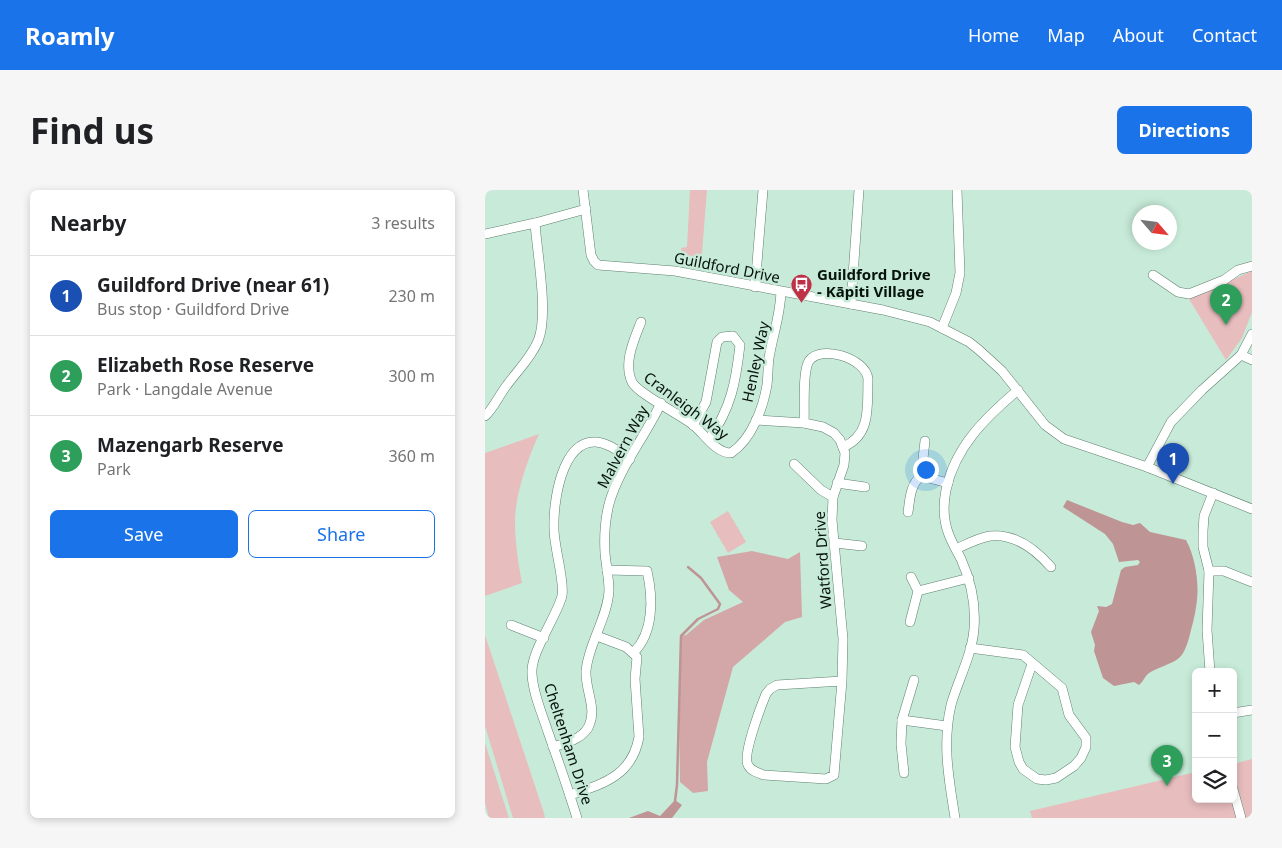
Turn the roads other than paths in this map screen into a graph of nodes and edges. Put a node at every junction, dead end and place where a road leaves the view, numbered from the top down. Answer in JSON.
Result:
{"nodes":[{"id":1,"x":583,"y":190,"type":"edge"},
{"id":2,"x":763,"y":190,"type":"edge"},
{"id":3,"x":859,"y":190,"type":"edge"},
{"id":4,"x":957,"y":190,"type":"edge"},
{"id":5,"x":585,"y":209,"type":"junction"},
{"id":6,"x":535,"y":223,"type":"junction"},
{"id":7,"x":485,"y":234,"type":"edge"},
{"id":8,"x":1252,"y":266,"type":"edge"},
{"id":9,"x":1153,"y":276,"type":"dead end"},
{"id":10,"x":755,"y":287,"type":"junction"},
{"id":11,"x":781,"y":292,"type":"junction"},
{"id":12,"x":851,"y":304,"type":"junction"},
{"id":13,"x":641,"y":322,"type":"dead end"},
{"id":14,"x":942,"y":328,"type":"junction"},
{"id":15,"x":1252,"y":334,"type":"edge"},
{"id":16,"x":1241,"y":355,"type":"junction"},
{"id":17,"x":1252,"y":360,"type":"edge"},
{"id":18,"x":1018,"y":390,"type":"junction"},
{"id":19,"x":661,"y":403,"type":"junction"},
{"id":20,"x":485,"y":416,"type":"edge"},
{"id":21,"x":756,"y":420,"type":"junction"},
{"id":22,"x":805,"y":423,"type":"junction"},
{"id":23,"x":693,"y":425,"type":"junction"},
{"id":24,"x":709,"y":440,"type":"junction"},
{"id":25,"x":925,"y":440,"type":"dead end"},
{"id":26,"x":843,"y":447,"type":"junction"},
{"id":27,"x":726,"y":453,"type":"joint"},
{"id":28,"x":630,"y":459,"type":"junction"},
{"id":29,"x":794,"y":464,"type":"dead end"},
{"id":30,"x":1147,"y":467,"type":"junction"},
{"id":31,"x":921,"y":476,"type":"junction"},
{"id":32,"x":837,"y":482,"type":"junction"},
{"id":33,"x":948,"y":483,"type":"junction"},
{"id":34,"x":865,"y":487,"type":"dead end"},
{"id":35,"x":1213,"y":493,"type":"junction"},
{"id":36,"x":833,"y":497,"type":"junction"},
{"id":37,"x":1252,"y":509,"type":"edge"},
{"id":38,"x":908,"y":512,"type":"dead end"},
{"id":39,"x":835,"y":543,"type":"junction"},
{"id":40,"x":862,"y":546,"type":"dead end"},
{"id":41,"x":956,"y":549,"type":"junction"},
{"id":42,"x":1051,"y":567,"type":"dead end"},
{"id":43,"x":607,"y":570,"type":"junction"},
{"id":44,"x":1209,"y":571,"type":"junction"},
{"id":45,"x":911,"y":577,"type":"dead end"},
{"id":46,"x":969,"y":578,"type":"junction"},
{"id":47,"x":1252,"y":582,"type":"edge"},
{"id":48,"x":918,"y":591,"type":"junction"},
{"id":49,"x":910,"y":622,"type":"dead end"},
{"id":50,"x":511,"y":625,"type":"dead end"},
{"id":51,"x":597,"y":636,"type":"junction"},
{"id":52,"x":544,"y":638,"type":"junction"},
{"id":53,"x":971,"y":648,"type":"junction"},
{"id":54,"x":634,"y":652,"type":"junction"},
{"id":55,"x":1032,"y":664,"type":"junction"},
{"id":56,"x":1210,"y":668,"type":"edge"},
{"id":57,"x":914,"y":680,"type":"dead end"},
{"id":58,"x":842,"y":681,"type":"junction"},
{"id":59,"x":1252,"y":710,"type":"edge"},
{"id":60,"x":1237,"y":712,"type":"edge"},
{"id":61,"x":902,"y":720,"type":"junction"},
{"id":62,"x":947,"y":726,"type":"junction"},
{"id":63,"x":553,"y":747,"type":"junction"},
{"id":64,"x":904,"y":773,"type":"dead end"},
{"id":65,"x":570,"y":795,"type":"junction"},
{"id":66,"x":1237,"y":803,"type":"edge"},
{"id":67,"x":577,"y":818,"type":"edge"},
{"id":68,"x":955,"y":818,"type":"edge"},
{"id":69,"x":1241,"y":818,"type":"edge"}],
"edges":[{"from":1,"to":5,"type":"street"},
{"from":2,"to":10,"type":"street"},
{"from":3,"to":12,"type":"street"},
{"from":4,"to":14,"type":"street"},
{"from":5,"to":6,"type":"street"},
{"from":5,"to":10,"type":"street","name":"Guildford Drive"},
{"from":6,"to":7,"type":"street"},
{"from":6,"to":20,"type":"street"},
{"from":8,"to":9,"type":"street"},
{"from":10,"to":11,"type":"street","name":"Guildford Drive"},
{"from":11,"to":12,"type":"street","name":"Guildford Drive"},
{"from":11,"to":21,"type":"street","name":"Henley Way"},
{"from":12,"to":14,"type":"street","name":"Guildford Drive"},
{"from":13,"to":19,"type":"street","name":"Cranleigh Way"},
{"from":14,"to":18,"type":"street","name":"Guildford Drive"},
{"from":15,"to":16,"type":"street"},
{"from":16,"to":17,"type":"street"},
{"from":16,"to":30,"type":"street"},
{"from":18,"to":30,"type":"street","name":"Guildford Drive"},
{"from":18,"to":33,"type":"street"},
{"from":19,"to":23,"type":"street","name":"Cranleigh Way"},
{"from":19,"to":28,"type":"street","name":"Malvern Way"},
{"from":21,"to":22,"type":"street"},
{"from":21,"to":27,"type":"street","name":"Henley Way"},
{"from":22,"to":26,"type":"street"},
{"from":22,"to":26,"type":"street"},
{"from":23,"to":24,"type":"street","name":"Cranleigh Way"},
{"from":23,"to":24,"type":"street"},
{"from":24,"to":27,"type":"street","name":"Cranleigh Way"},
{"from":25,"to":31,"type":"street"},
{"from":26,"to":32,"type":"street","name":"Watford Drive"},
{"from":28,"to":43,"type":"street","name":"Malvern Way"},
{"from":28,"to":52,"type":"street","name":"Cheltenham Drive"},
{"from":29,"to":36,"type":"street"},
{"from":30,"to":35,"type":"street","name":"Guildford Drive"},
{"from":31,"to":33,"type":"street"},
{"from":31,"to":38,"type":"street"},
{"from":32,"to":34,"type":"street"},
{"from":32,"to":36,"type":"street","name":"Watford Drive"},
{"from":33,"to":41,"type":"street"},
{"from":35,"to":37,"type":"street","name":"Guildford Drive"},
{"from":35,"to":44,"type":"street"},
{"from":36,"to":39,"type":"street","name":"Watford Drive"},
{"from":39,"to":40,"type":"street"},
{"from":39,"to":58,"type":"street","name":"Watford Drive"},
{"from":41,"to":42,"type":"street"},
{"from":41,"to":46,"type":"street"},
{"from":43,"to":51,"type":"street","name":"Malvern Way"},
{"from":43,"to":54,"type":"street"},
{"from":44,"to":47,"type":"street"},
{"from":44,"to":56,"type":"street"},
{"from":45,"to":48,"type":"street"},
{"from":46,"to":48,"type":"street"},
{"from":46,"to":53,"type":"street"},
{"from":48,"to":49,"type":"street"},
{"from":50,"to":52,"type":"street"},
{"from":51,"to":54,"type":"street"},
{"from":51,"to":63,"type":"street","name":"Malvern Way"},
{"from":52,"to":63,"type":"street","name":"Cheltenham Drive"},
{"from":53,"to":55,"type":"street"},
{"from":53,"to":62,"type":"street"},
{"from":54,"to":65,"type":"street"},
{"from":55,"to":55,"type":"street"},
{"from":57,"to":61,"type":"street"},
{"from":58,"to":58,"type":"street","name":"Watford Drive"},
{"from":59,"to":60,"type":"street"},
{"from":61,"to":62,"type":"street"},
{"from":61,"to":64,"type":"street"},
{"from":62,"to":68,"type":"street"},
{"from":63,"to":65,"type":"street","name":"Cheltenham Drive"},
{"from":65,"to":67,"type":"street","name":"Cheltenham Drive"},
{"from":66,"to":69,"type":"street"}]}
